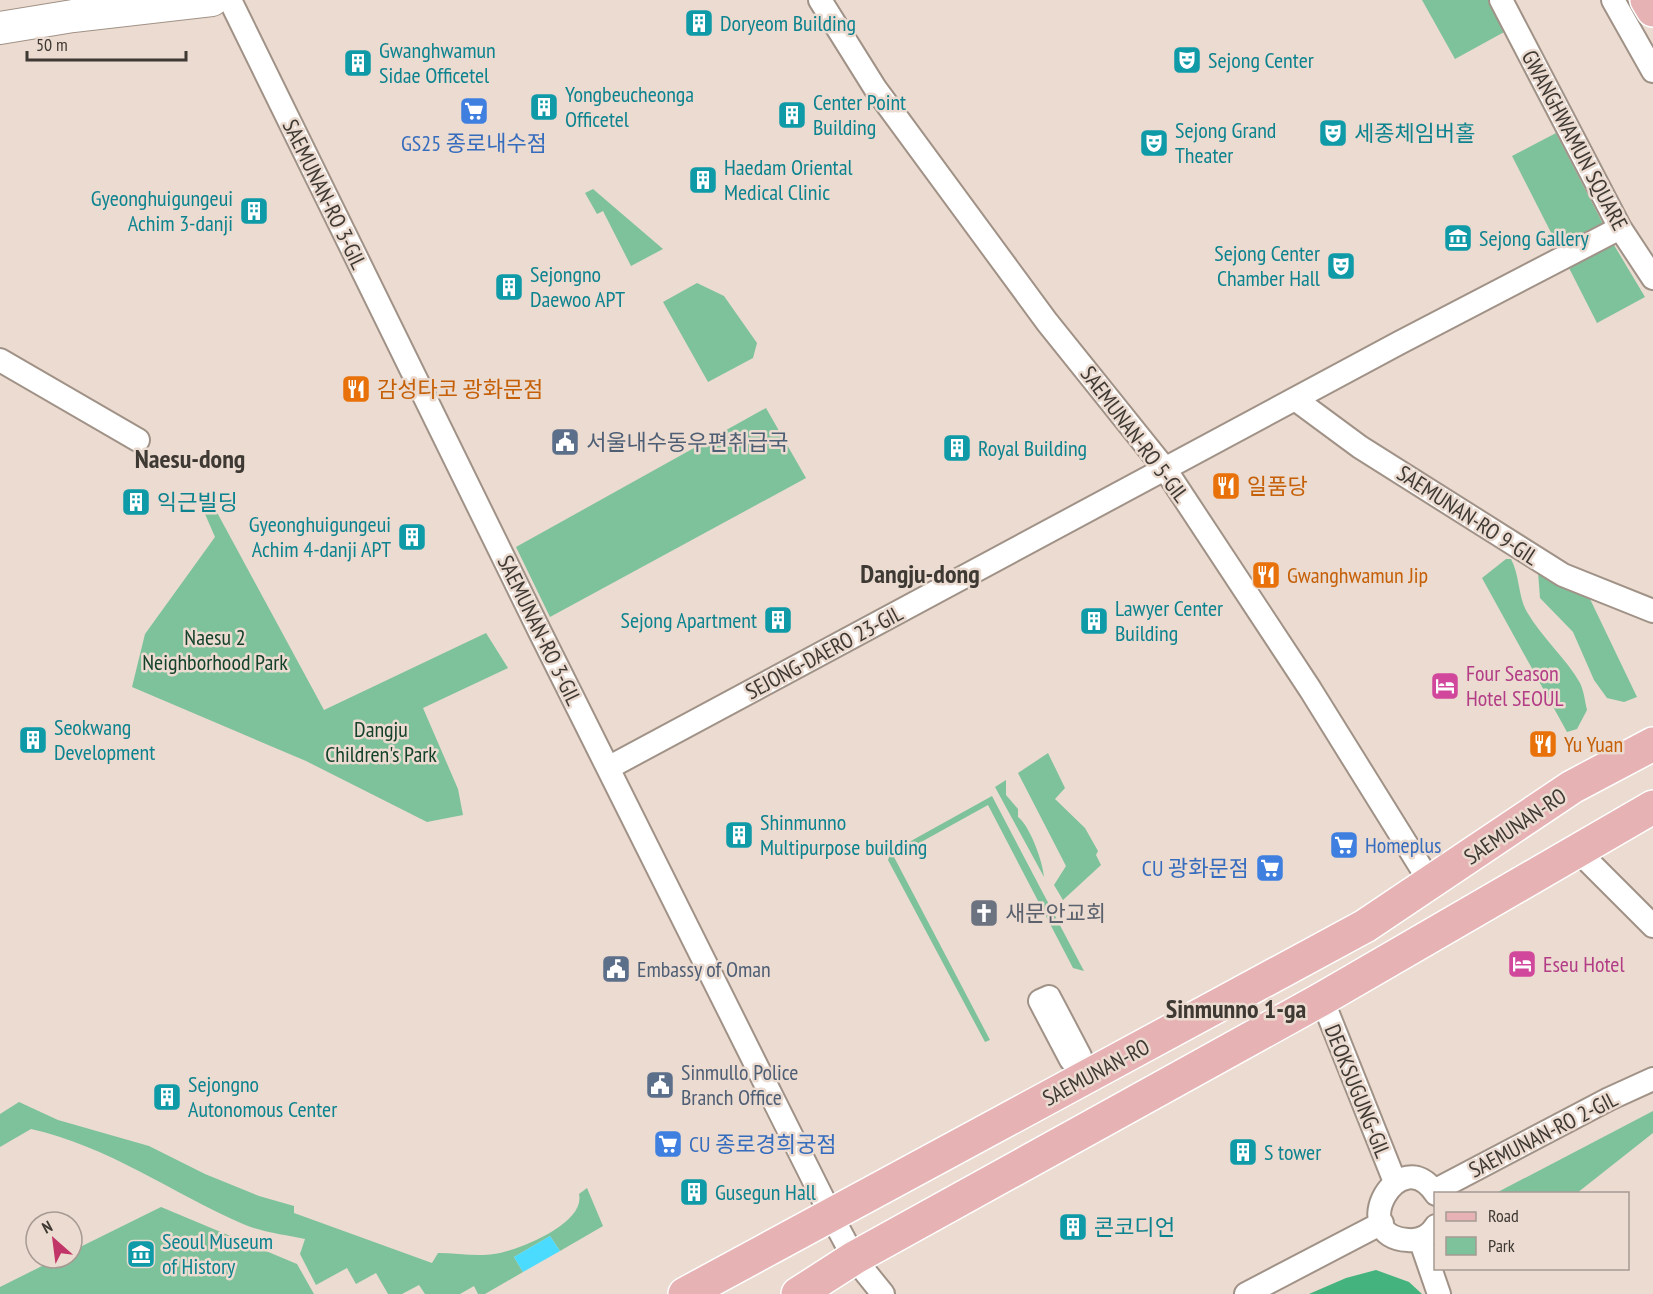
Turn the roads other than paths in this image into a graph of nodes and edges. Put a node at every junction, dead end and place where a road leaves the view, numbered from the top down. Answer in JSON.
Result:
{"nodes":[{"id":1,"x":212,"y":0,"type":"edge"},
{"id":2,"x":230,"y":0,"type":"edge"},
{"id":3,"x":820,"y":0,"type":"edge"},
{"id":4,"x":1501,"y":0,"type":"edge"},
{"id":5,"x":1613,"y":0,"type":"edge"},
{"id":6,"x":1647,"y":0,"type":"edge"},
{"id":7,"x":1653,"y":10,"type":"edge"},
{"id":8,"x":0,"y":28,"type":"edge"},
{"id":9,"x":1653,"y":71,"type":"edge"},
{"id":10,"x":1620,"y":228,"type":"junction"},
{"id":11,"x":1653,"y":278,"type":"edge"},
{"id":12,"x":0,"y":360,"type":"edge"},
{"id":13,"x":1295,"y":399,"type":"junction"},
{"id":14,"x":138,"y":440,"type":"dead end"},
{"id":15,"x":1165,"y":469,"type":"junction"},
{"id":16,"x":1653,"y":611,"type":"edge"},
{"id":17,"x":1653,"y":744,"type":"edge"},
{"id":18,"x":608,"y":768,"type":"junction"},
{"id":19,"x":1653,"y":807,"type":"edge"},
{"id":20,"x":1653,"y":826,"type":"edge"},
{"id":21,"x":1577,"y":850,"type":"junction"},
{"id":22,"x":1431,"y":882,"type":"junction"},
{"id":23,"x":1653,"y":926,"type":"edge"},
{"id":24,"x":1322,"y":999,"type":"junction"},
{"id":25,"x":1653,"y":1079,"type":"edge"},
{"id":26,"x":1395,"y":1182,"type":"junction"},
{"id":27,"x":1435,"y":1192,"type":"edge"},
{"id":28,"x":831,"y":1215,"type":"junction"},
{"id":29,"x":1382,"y":1223,"type":"junction"},
{"id":30,"x":1428,"y":1232,"type":"edge"},
{"id":31,"x":854,"y":1258,"type":"junction"},
{"id":32,"x":1434,"y":1266,"type":"edge"},
{"id":33,"x":1435,"y":1270,"type":"edge"},
{"id":34,"x":685,"y":1294,"type":"edge"},
{"id":35,"x":798,"y":1294,"type":"edge"},
{"id":36,"x":883,"y":1294,"type":"edge"},
{"id":37,"x":1246,"y":1294,"type":"edge"},
{"id":38,"x":1439,"y":1294,"type":"edge"}],
"edges":[{"from":1,"to":8,"type":"street"},
{"from":2,"to":18,"type":"street","name":"SAEMUNAN-RO 3-GIL"},
{"from":3,"to":15,"type":"street","name":"SAEMUNAN-RO 5-GIL"},
{"from":4,"to":10,"type":"street","name":"GWANGHWAMUN SQUARE"},
{"from":5,"to":9,"type":"street"},
{"from":6,"to":7,"type":"main road"},
{"from":10,"to":11,"type":"street","name":"GWANGHWAMUN SQUARE"},
{"from":10,"to":13,"type":"street","name":"SEJONG-DAERO 23-GIL"},
{"from":12,"to":14,"type":"street"},
{"from":13,"to":15,"type":"street","name":"SEJONG-DAERO 23-GIL"},
{"from":13,"to":16,"type":"street","name":"SAEMUNAN-RO 9-GIL"},
{"from":15,"to":18,"type":"street","name":"SEJONG-DAERO 23-GIL"},
{"from":15,"to":22,"type":"street","name":"SAEMUNAN-RO 5-GIL"},
{"from":17,"to":22,"type":"main road","name":"SAEMUNAN-RO"},
{"from":18,"to":28,"type":"street","name":"SAEMUNAN-RO 3-GIL"},
{"from":19,"to":21,"type":"main road","name":"SAEMUNAN-RO"},
{"from":20,"to":21,"type":"main road"},
{"from":21,"to":23,"type":"street"},
{"from":21,"to":24,"type":"main road","name":"SAEMUNAN-RO"},
{"from":22,"to":28,"type":"main road","name":"SAEMUNAN-RO"},
{"from":24,"to":26,"type":"street","name":"DEOKSUGUNG-GIL"},
{"from":24,"to":31,"type":"main road","name":"SAEMUNAN-RO"},
{"from":25,"to":27,"type":"street","name":"SAEMUNAN-RO 2-GIL"},
{"from":26,"to":27,"type":"street"},
{"from":26,"to":29,"type":"street"},
{"from":28,"to":31,"type":"street","name":"SAEMUNAN-RO 3-GIL"},
{"from":28,"to":34,"type":"main road","name":"SAEMUNAN-RO"},
{"from":29,"to":30,"type":"street"},
{"from":29,"to":37,"type":"street"},
{"from":30,"to":32,"type":"street"},
{"from":31,"to":35,"type":"main road","name":"SAEMUNAN-RO"},
{"from":31,"to":36,"type":"street"},
{"from":33,"to":38,"type":"street"}]}
